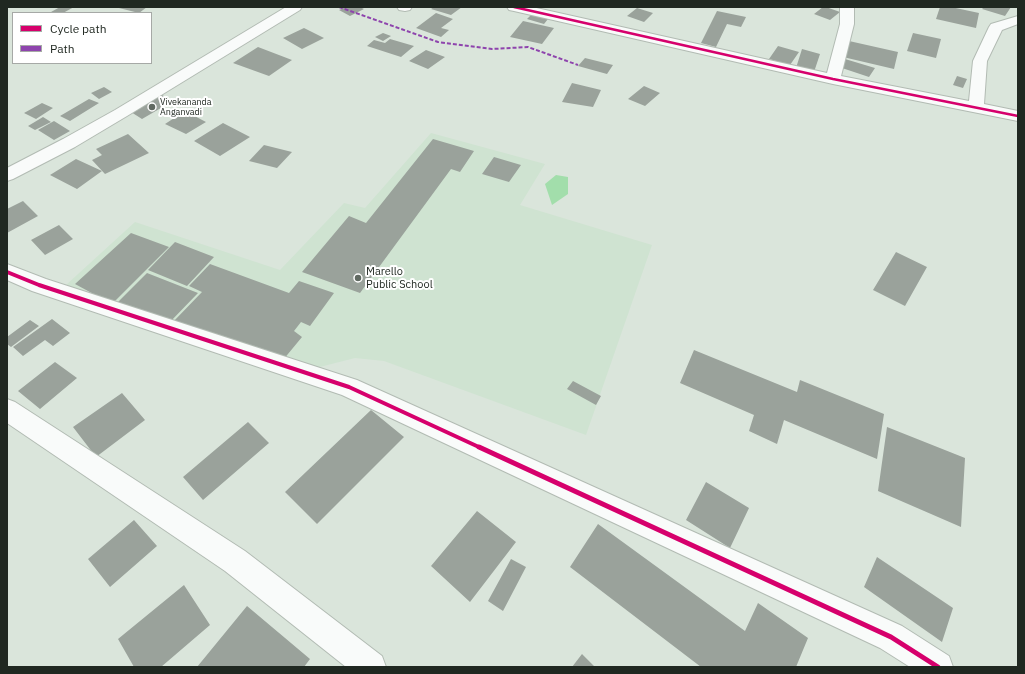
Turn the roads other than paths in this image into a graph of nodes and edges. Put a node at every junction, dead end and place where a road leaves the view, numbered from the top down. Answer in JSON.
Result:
{"nodes":[{"id":1,"x":295,"y":7,"type":"edge"},
{"id":2,"x":514,"y":7,"type":"edge"},
{"id":3,"x":847,"y":7,"type":"edge"},
{"id":4,"x":1018,"y":20,"type":"edge"},
{"id":5,"x":833,"y":79,"type":"junction"},
{"id":6,"x":976,"y":107,"type":"junction"},
{"id":7,"x":1018,"y":116,"type":"edge"},
{"id":8,"x":7,"y":175,"type":"edge"},
{"id":9,"x":7,"y":272,"type":"edge"},
{"id":10,"x":7,"y":410,"type":"edge"},
{"id":11,"x":371,"y":667,"type":"edge"},
{"id":12,"x":938,"y":667,"type":"edge"}],
"edges":[{"from":1,"to":8,"type":"street"},
{"from":2,"to":5,"type":"street"},
{"from":3,"to":5,"type":"street"},
{"from":4,"to":6,"type":"street"},
{"from":5,"to":6,"type":"street"},
{"from":6,"to":7,"type":"street"},
{"from":9,"to":12,"type":"street"},
{"from":10,"to":11,"type":"street"}]}
